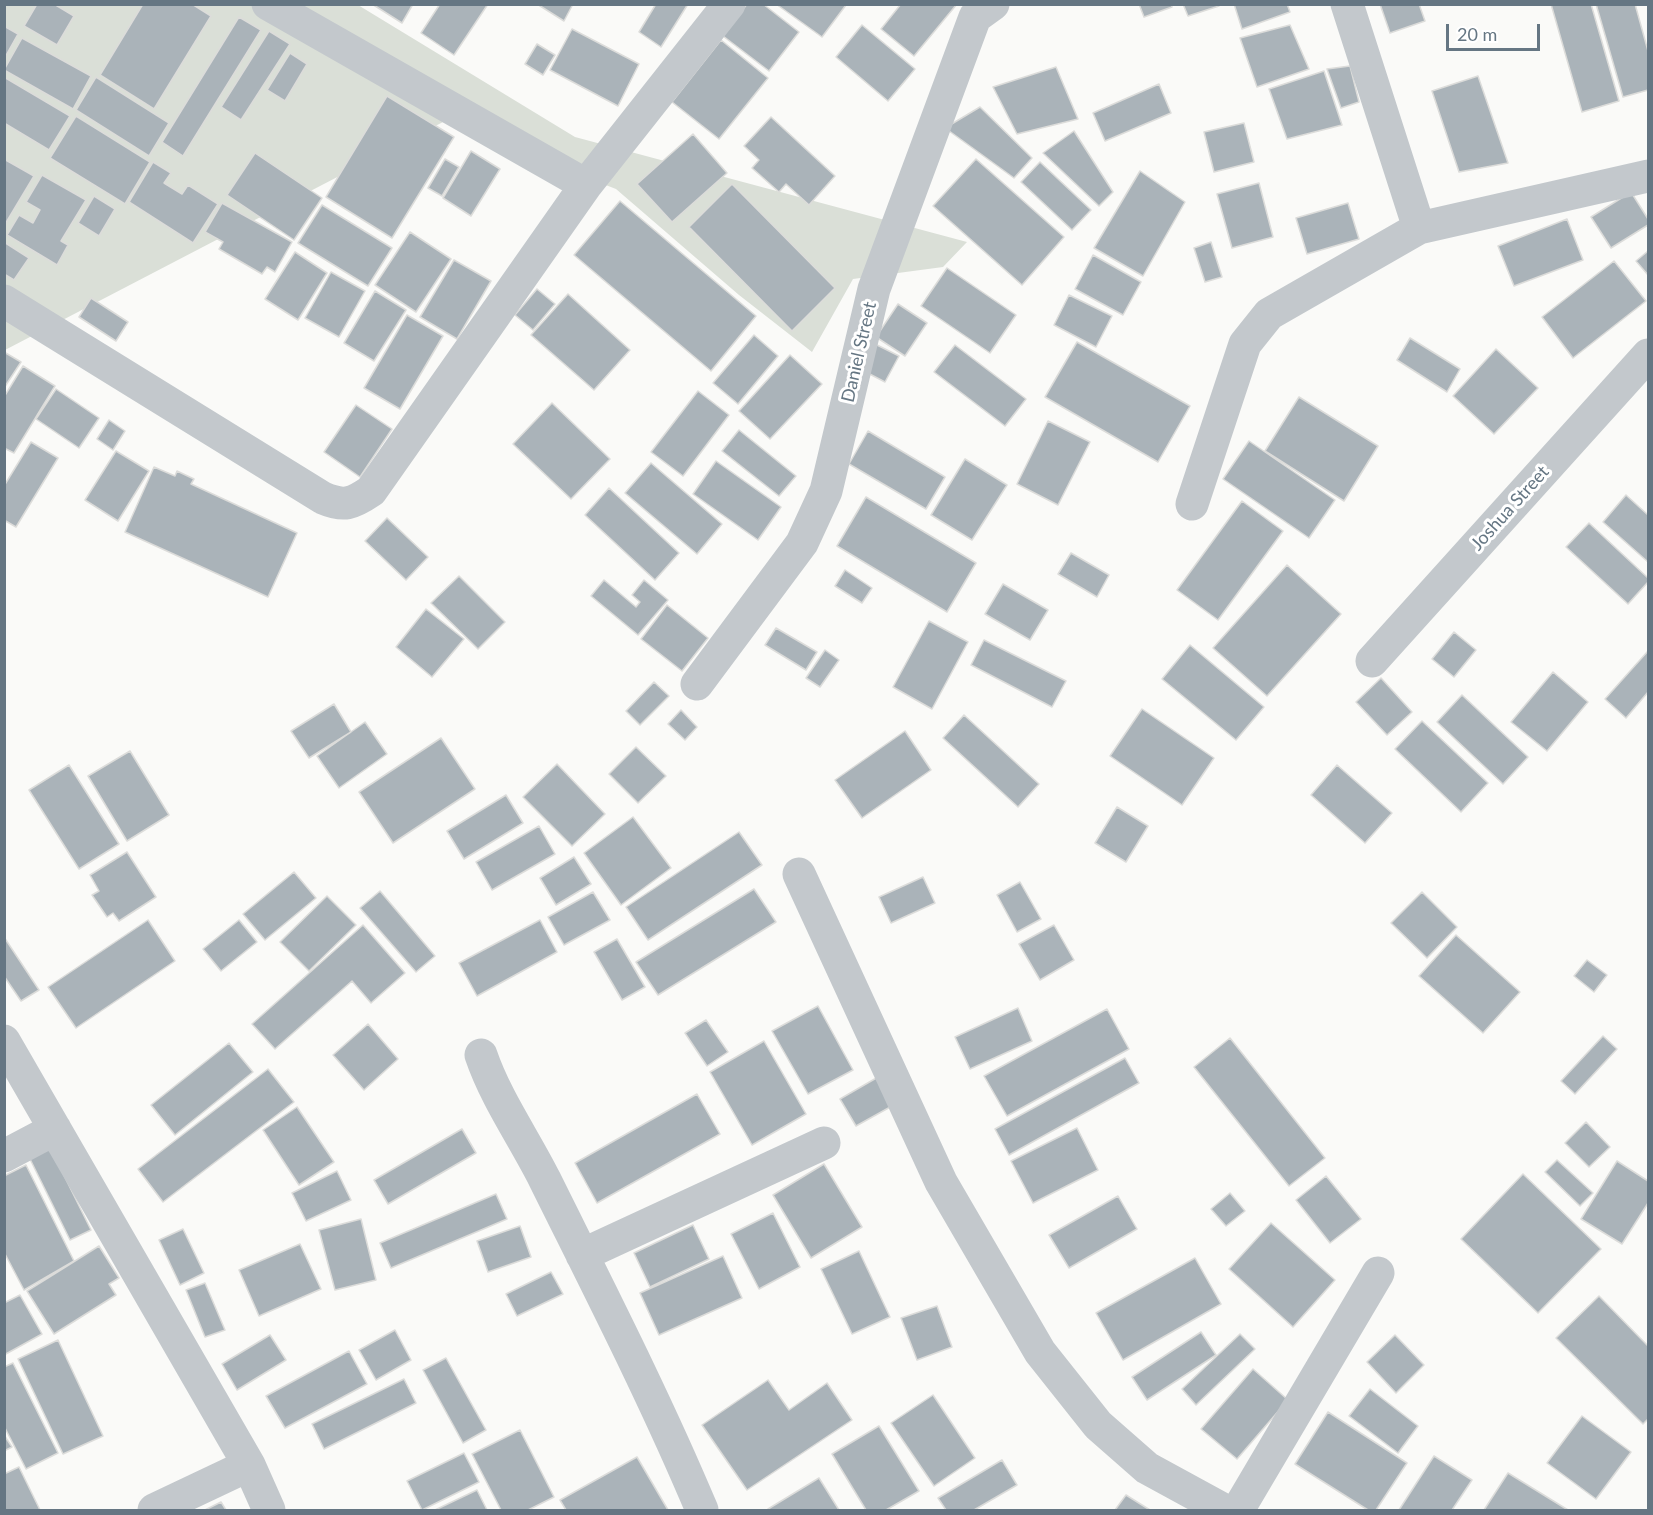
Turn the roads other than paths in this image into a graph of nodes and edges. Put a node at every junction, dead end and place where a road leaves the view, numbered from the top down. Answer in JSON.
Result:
{"nodes":[{"id":1,"x":268,"y":4,"type":"edge"},
{"id":2,"x":729,"y":4,"type":"edge"},
{"id":3,"x":993,"y":4,"type":"edge"},
{"id":4,"x":1347,"y":4,"type":"edge"},
{"id":5,"x":1648,"y":176,"type":"edge"},
{"id":6,"x":586,"y":185,"type":"junction"},
{"id":7,"x":1419,"y":228,"type":"junction"},
{"id":8,"x":4,"y":301,"type":"edge"},
{"id":9,"x":1648,"y":355,"type":"edge"},
{"id":10,"x":1192,"y":504,"type":"dead end"},
{"id":11,"x":1372,"y":661,"type":"dead end"},
{"id":12,"x":697,"y":684,"type":"dead end"},
{"id":13,"x":799,"y":874,"type":"dead end"},
{"id":14,"x":4,"y":1041,"type":"edge"},
{"id":15,"x":481,"y":1055,"type":"dead end"},
{"id":16,"x":55,"y":1129,"type":"junction"},
{"id":17,"x":824,"y":1143,"type":"dead end"},
{"id":18,"x":4,"y":1156,"type":"edge"},
{"id":19,"x":582,"y":1255,"type":"junction"},
{"id":20,"x":1378,"y":1273,"type":"dead end"},
{"id":21,"x":249,"y":1465,"type":"junction"},
{"id":22,"x":154,"y":1510,"type":"edge"},
{"id":23,"x":269,"y":1510,"type":"edge"},
{"id":24,"x":702,"y":1510,"type":"edge"},
{"id":25,"x":1224,"y":1510,"type":"edge"},
{"id":26,"x":1238,"y":1510,"type":"edge"}],
"edges":[{"from":1,"to":6,"type":"street"},
{"from":2,"to":6,"type":"street"},
{"from":3,"to":12,"type":"street","name":"Daniel Street"},
{"from":4,"to":7,"type":"street"},
{"from":5,"to":7,"type":"street"},
{"from":6,"to":8,"type":"street"},
{"from":7,"to":10,"type":"street"},
{"from":9,"to":11,"type":"street","name":"Joshua Street"},
{"from":13,"to":25,"type":"street"},
{"from":14,"to":16,"type":"street"},
{"from":15,"to":19,"type":"street"},
{"from":16,"to":18,"type":"street"},
{"from":16,"to":21,"type":"street"},
{"from":17,"to":19,"type":"street"},
{"from":19,"to":24,"type":"street"},
{"from":20,"to":26,"type":"street"},
{"from":21,"to":22,"type":"street"},
{"from":21,"to":23,"type":"street"}]}
